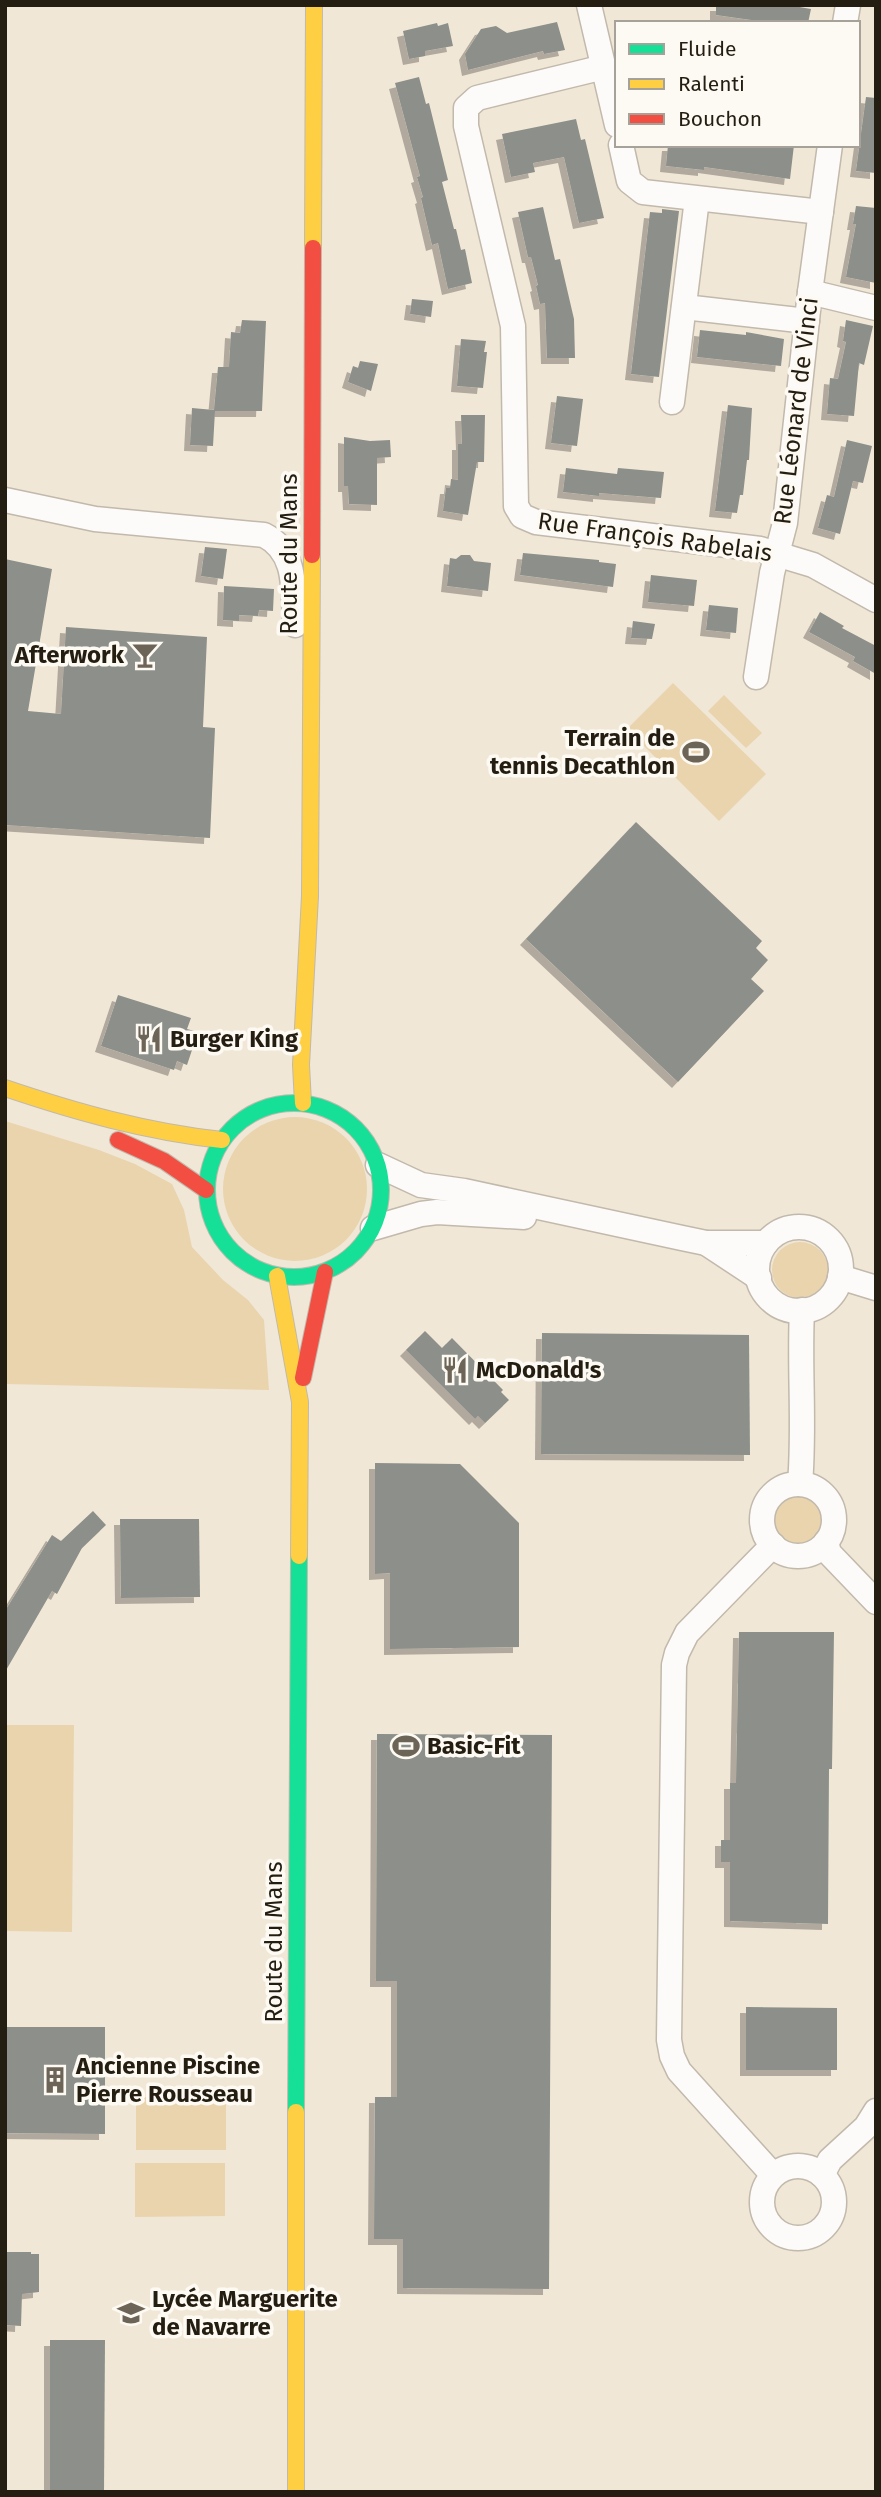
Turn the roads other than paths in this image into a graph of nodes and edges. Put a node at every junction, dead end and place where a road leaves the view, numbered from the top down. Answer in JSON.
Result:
{"nodes":[{"id":1,"x":314,"y":5,"type":"edge"},
{"id":2,"x":589,"y":5,"type":"edge"},
{"id":3,"x":604,"y":67,"type":"junction"},
{"id":4,"x":615,"y":116,"type":"edge"},
{"id":5,"x":621,"y":147,"type":"edge"},
{"id":6,"x":830,"y":147,"type":"edge"},
{"id":7,"x":697,"y":199,"type":"junction"},
{"id":8,"x":821,"y":212,"type":"junction"},
{"id":9,"x":810,"y":292,"type":"junction"},
{"id":10,"x":684,"y":307,"type":"junction"},
{"id":11,"x":876,"y":308,"type":"edge"},
{"id":12,"x":807,"y":321,"type":"junction"},
{"id":13,"x":672,"y":402,"type":"dead end"},
{"id":14,"x":5,"y":500,"type":"edge"},
{"id":15,"x":777,"y":554,"type":"junction"},
{"id":16,"x":876,"y":600,"type":"edge"},
{"id":17,"x":756,"y":677,"type":"dead end"},
{"id":18,"x":310,"y":785,"type":"junction"},
{"id":19,"x":5,"y":1088,"type":"edge"},
{"id":20,"x":5,"y":1099,"type":"edge"},
{"id":21,"x":303,"y":1103,"type":"junction"},
{"id":22,"x":222,"y":1140,"type":"junction"},
{"id":23,"x":378,"y":1165,"type":"junction"},
{"id":24,"x":206,"y":1190,"type":"junction"},
{"id":25,"x":601,"y":1222,"type":"junction"},
{"id":26,"x":373,"y":1228,"type":"junction"},
{"id":27,"x":706,"y":1243,"type":"junction"},
{"id":28,"x":766,"y":1243,"type":"junction"},
{"id":29,"x":325,"y":1272,"type":"junction"},
{"id":30,"x":277,"y":1276,"type":"junction"},
{"id":31,"x":840,"y":1277,"type":"junction"},
{"id":32,"x":759,"y":1279,"type":"junction"},
{"id":33,"x":876,"y":1288,"type":"edge"},
{"id":34,"x":802,"y":1310,"type":"junction"},
{"id":35,"x":300,"y":1393,"type":"junction"},
{"id":36,"x":800,"y":1484,"type":"junction"},
{"id":37,"x":826,"y":1542,"type":"junction"},
{"id":38,"x":773,"y":1545,"type":"junction"},
{"id":39,"x":876,"y":1602,"type":"edge"},
{"id":40,"x":876,"y":2111,"type":"edge"},
{"id":41,"x":774,"y":2175,"type":"junction"},
{"id":42,"x":822,"y":2175,"type":"junction"},
{"id":43,"x":296,"y":2492,"type":"edge"}],
"edges":[{"from":1,"to":18,"type":"main road","name":"Route du Mans"},
{"from":2,"to":3,"type":"street"},
{"from":3,"to":4,"type":"street"},
{"from":3,"to":15,"type":"street","name":"Rue François Rabelais"},
{"from":5,"to":7,"type":"street"},
{"from":6,"to":8,"type":"street","name":"Rue Léonard de Vinci"},
{"from":7,"to":8,"type":"street"},
{"from":7,"to":10,"type":"street"},
{"from":8,"to":9,"type":"street","name":"Rue Léonard de Vinci"},
{"from":9,"to":11,"type":"street"},
{"from":9,"to":12,"type":"street","name":"Rue Léonard de Vinci"},
{"from":10,"to":12,"type":"street"},
{"from":10,"to":13,"type":"street"},
{"from":12,"to":15,"type":"street","name":"Rue Léonard de Vinci"},
{"from":14,"to":18,"type":"street"},
{"from":15,"to":16,"type":"street","name":"Rue François Rabelais"},
{"from":15,"to":17,"type":"street","name":"Rue Léonard de Vinci"},
{"from":18,"to":21,"type":"main road","name":"Route du Mans"},
{"from":19,"to":22,"type":"main road"},
{"from":20,"to":24,"type":"main road"},
{"from":21,"to":22,"type":"main road"},
{"from":21,"to":23,"type":"main road"},
{"from":22,"to":24,"type":"main road"},
{"from":23,"to":25,"type":"street"},
{"from":23,"to":26,"type":"main road"},
{"from":24,"to":30,"type":"main road"},
{"from":25,"to":26,"type":"street"},
{"from":25,"to":27,"type":"street"},
{"from":26,"to":29,"type":"main road"},
{"from":27,"to":28,"type":"street"},
{"from":27,"to":32,"type":"street"},
{"from":28,"to":31,"type":"street"},
{"from":28,"to":32,"type":"street"},
{"from":29,"to":30,"type":"main road"},
{"from":29,"to":35,"type":"main road","name":"Route du Mans"},
{"from":30,"to":35,"type":"main road","name":"Route du Mans"},
{"from":31,"to":33,"type":"street"},
{"from":31,"to":34,"type":"street"},
{"from":32,"to":34,"type":"street"},
{"from":34,"to":36,"type":"street"},
{"from":35,"to":43,"type":"main road","name":"Route du Mans"},
{"from":36,"to":37,"type":"street"},
{"from":36,"to":38,"type":"street"},
{"from":37,"to":38,"type":"street"},
{"from":37,"to":39,"type":"street"},
{"from":38,"to":41,"type":"street"},
{"from":40,"to":42,"type":"street"},
{"from":41,"to":42,"type":"street"},
{"from":41,"to":42,"type":"street"}]}
